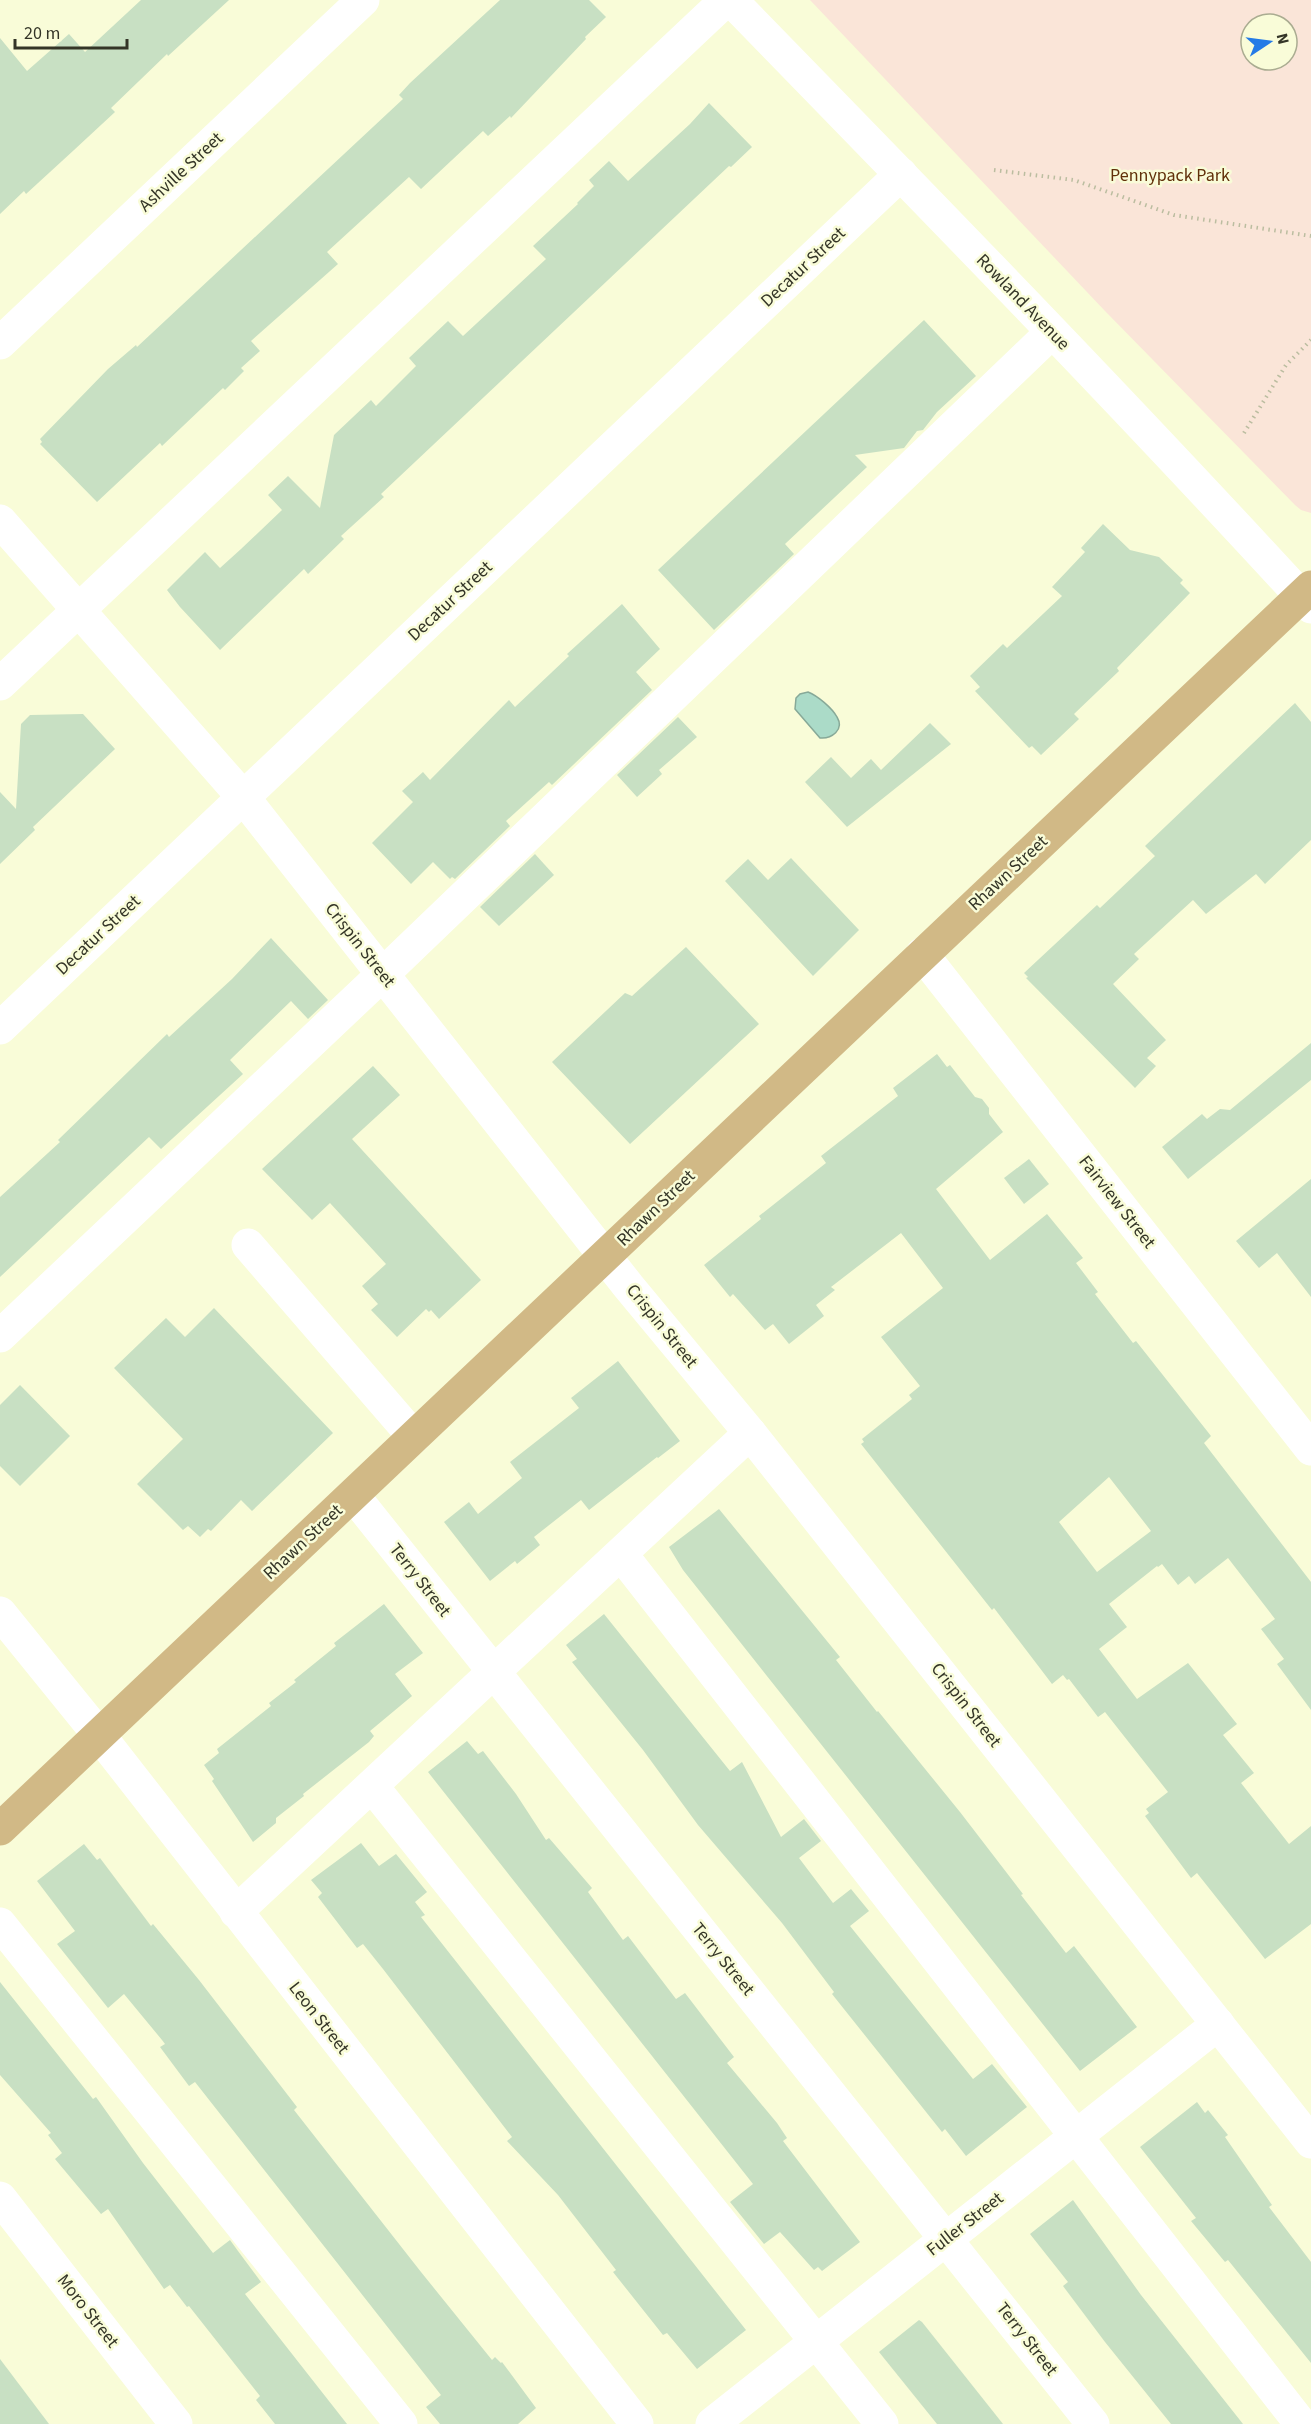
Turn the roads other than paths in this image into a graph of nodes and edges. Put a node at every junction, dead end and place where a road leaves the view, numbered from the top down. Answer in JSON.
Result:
{"nodes":[{"id":1,"x":363,"y":0,"type":"edge"},
{"id":2,"x":726,"y":0,"type":"edge"},
{"id":3,"x":731,"y":0,"type":"edge"},
{"id":4,"x":901,"y":174,"type":"junction"},
{"id":5,"x":1052,"y":332,"type":"junction"},
{"id":6,"x":0,"y":344,"type":"edge"},
{"id":7,"x":0,"y":521,"type":"edge"},
{"id":8,"x":1308,"y":597,"type":"edge"},
{"id":9,"x":78,"y":609,"type":"junction"},
{"id":10,"x":0,"y":684,"type":"edge"},
{"id":11,"x":243,"y":797,"type":"junction"},
{"id":12,"x":922,"y":954,"type":"junction"},
{"id":13,"x":383,"y":974,"type":"junction"},
{"id":14,"x":0,"y":1028,"type":"edge"},
{"id":15,"x":248,"y":1245,"type":"dead end"},
{"id":16,"x":605,"y":1256,"type":"junction"},
{"id":17,"x":0,"y":1336,"type":"edge"},
{"id":18,"x":750,"y":1433,"type":"junction"},
{"id":19,"x":414,"y":1437,"type":"junction"},
{"id":20,"x":1311,"y":1449,"type":"edge"},
{"id":21,"x":353,"y":1495,"type":"junction"},
{"id":22,"x":621,"y":1554,"type":"junction"},
{"id":23,"x":0,"y":1613,"type":"edge"},
{"id":24,"x":493,"y":1673,"type":"junction"},
{"id":25,"x":99,"y":1735,"type":"junction"},
{"id":26,"x":372,"y":1786,"type":"junction"},
{"id":27,"x":0,"y":1829,"type":"edge"},
{"id":28,"x":236,"y":1912,"type":"junction"},
{"id":29,"x":0,"y":1924,"type":"edge"},
{"id":30,"x":1218,"y":2024,"type":"junction"},
{"id":31,"x":1077,"y":2136,"type":"junction"},
{"id":32,"x":1311,"y":2142,"type":"edge"},
{"id":33,"x":0,"y":2198,"type":"edge"},
{"id":34,"x":946,"y":2237,"type":"junction"},
{"id":35,"x":817,"y":2340,"type":"junction"},
{"id":36,"x":176,"y":2424,"type":"edge"},
{"id":37,"x":401,"y":2424,"type":"edge"},
{"id":38,"x":638,"y":2424,"type":"edge"},
{"id":39,"x":712,"y":2424,"type":"edge"},
{"id":40,"x":882,"y":2424,"type":"edge"},
{"id":41,"x":1094,"y":2424,"type":"edge"},
{"id":42,"x":1301,"y":2424,"type":"edge"}],
"edges":[{"from":1,"to":6,"type":"street","name":"Ashville Street"},
{"from":2,"to":9,"type":"street"},
{"from":3,"to":4,"type":"street","name":"Rowland Avenue"},
{"from":4,"to":5,"type":"street","name":"Rowland Avenue"},
{"from":4,"to":11,"type":"street","name":"Decatur Street"},
{"from":5,"to":8,"type":"street","name":"Rowland Avenue"},
{"from":5,"to":13,"type":"street"},
{"from":7,"to":9,"type":"street","name":"Crispin Street"},
{"from":8,"to":12,"type":"main road","name":"Rhawn Street"},
{"from":9,"to":10,"type":"street"},
{"from":9,"to":11,"type":"street","name":"Crispin Street"},
{"from":11,"to":13,"type":"street","name":"Crispin Street"},
{"from":11,"to":14,"type":"street","name":"Decatur Street"},
{"from":12,"to":16,"type":"main road","name":"Rhawn Street"},
{"from":12,"to":20,"type":"street","name":"Fairview Street"},
{"from":13,"to":16,"type":"street","name":"Crispin Street"},
{"from":13,"to":17,"type":"street"},
{"from":15,"to":19,"type":"street"},
{"from":16,"to":18,"type":"street","name":"Crispin Street"},
{"from":16,"to":19,"type":"main road","name":"Rhawn Street"},
{"from":18,"to":22,"type":"street"},
{"from":18,"to":30,"type":"street","name":"Crispin Street"},
{"from":19,"to":21,"type":"main road","name":"Rhawn Street"},
{"from":21,"to":24,"type":"street","name":"Terry Street"},
{"from":21,"to":25,"type":"main road","name":"Rhawn Street"},
{"from":22,"to":24,"type":"street"},
{"from":22,"to":31,"type":"street"},
{"from":23,"to":25,"type":"street","name":"Leon Street"},
{"from":24,"to":26,"type":"street"},
{"from":24,"to":34,"type":"street","name":"Terry Street"},
{"from":25,"to":27,"type":"main road","name":"Rhawn Street"},
{"from":25,"to":28,"type":"street","name":"Leon Street"},
{"from":26,"to":28,"type":"street"},
{"from":26,"to":35,"type":"street"},
{"from":28,"to":38,"type":"street","name":"Leon Street"},
{"from":29,"to":37,"type":"street"},
{"from":30,"to":31,"type":"street","name":"Fuller Street"},
{"from":30,"to":32,"type":"street","name":"Crispin Street"},
{"from":31,"to":34,"type":"street","name":"Fuller Street"},
{"from":31,"to":42,"type":"street"},
{"from":33,"to":36,"type":"street","name":"Moro Street"},
{"from":34,"to":35,"type":"street","name":"Fuller Street"},
{"from":34,"to":41,"type":"street","name":"Terry Street"},
{"from":35,"to":39,"type":"street","name":"Fuller Street"},
{"from":35,"to":40,"type":"street"}]}
